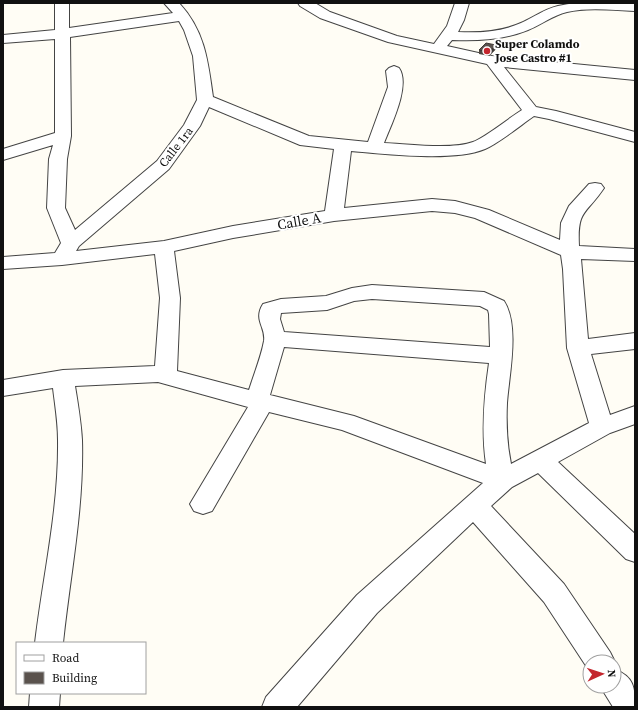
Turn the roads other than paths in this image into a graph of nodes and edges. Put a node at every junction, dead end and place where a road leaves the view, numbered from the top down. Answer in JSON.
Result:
{"nodes":[{"id":1,"x":62,"y":3,"type":"edge"},
{"id":2,"x":171,"y":3,"type":"edge"},
{"id":3,"x":305,"y":3,"type":"edge"},
{"id":4,"x":462,"y":3,"type":"edge"},
{"id":5,"x":635,"y":7,"type":"edge"},
{"id":6,"x":183,"y":16,"type":"junction"},
{"id":7,"x":62,"y":34,"type":"junction"},
{"id":8,"x":449,"y":36,"type":"junction"},
{"id":9,"x":3,"y":39,"type":"edge"},
{"id":10,"x":436,"y":49,"type":"junction"},
{"id":11,"x":492,"y":61,"type":"junction"},
{"id":12,"x":394,"y":70,"type":"dead end"},
{"id":13,"x":635,"y":75,"type":"edge"},
{"id":14,"x":205,"y":100,"type":"junction"},
{"id":15,"x":531,"y":111,"type":"junction"},
{"id":16,"x":63,"y":136,"type":"junction"},
{"id":17,"x":635,"y":137,"type":"edge"},
{"id":18,"x":342,"y":144,"type":"junction"},
{"id":19,"x":374,"y":148,"type":"junction"},
{"id":20,"x":3,"y":155,"type":"edge"},
{"id":21,"x":595,"y":188,"type":"dead end"},
{"id":22,"x":334,"y":215,"type":"junction"},
{"id":23,"x":164,"y":248,"type":"junction"},
{"id":24,"x":66,"y":251,"type":"junction"},
{"id":25,"x":635,"y":255,"type":"edge"},
{"id":26,"x":572,"y":261,"type":"junction"},
{"id":27,"x":3,"y":263,"type":"edge"},
{"id":28,"x":275,"y":339,"type":"junction"},
{"id":29,"x":635,"y":341,"type":"edge"},
{"id":30,"x":578,"y":348,"type":"junction"},
{"id":31,"x":501,"y":356,"type":"junction"},
{"id":32,"x":165,"y":376,"type":"junction"},
{"id":33,"x":63,"y":378,"type":"junction"},
{"id":34,"x":3,"y":388,"type":"edge"},
{"id":35,"x":260,"y":402,"type":"junction"},
{"id":36,"x":635,"y":415,"type":"edge"},
{"id":37,"x":602,"y":427,"type":"junction"},
{"id":38,"x":540,"y":460,"type":"junction"},
{"id":39,"x":503,"y":480,"type":"junction"},
{"id":40,"x":203,"y":504,"type":"dead end"},
{"id":41,"x":474,"y":505,"type":"junction"},
{"id":42,"x":635,"y":551,"type":"edge"},
{"id":43,"x":50,"y":642,"type":"edge"},
{"id":44,"x":595,"y":654,"type":"edge"},
{"id":45,"x":45,"y":694,"type":"edge"},
{"id":46,"x":621,"y":694,"type":"edge"},
{"id":47,"x":44,"y":707,"type":"edge"},
{"id":48,"x":277,"y":707,"type":"edge"},
{"id":49,"x":630,"y":707,"type":"edge"}],
"edges":[{"from":1,"to":7,"type":"street"},
{"from":2,"to":6,"type":"street"},
{"from":3,"to":10,"type":"street"},
{"from":4,"to":8,"type":"street"},
{"from":5,"to":8,"type":"street"},
{"from":6,"to":7,"type":"street"},
{"from":6,"to":14,"type":"street"},
{"from":7,"to":9,"type":"street"},
{"from":7,"to":16,"type":"street"},
{"from":8,"to":10,"type":"street"},
{"from":10,"to":11,"type":"street"},
{"from":11,"to":13,"type":"street"},
{"from":11,"to":15,"type":"street"},
{"from":12,"to":19,"type":"street"},
{"from":14,"to":18,"type":"street"},
{"from":14,"to":24,"type":"street","name":"Calle 1ra"},
{"from":15,"to":17,"type":"street"},
{"from":15,"to":19,"type":"street"},
{"from":16,"to":20,"type":"street"},
{"from":16,"to":24,"type":"street"},
{"from":18,"to":19,"type":"street"},
{"from":18,"to":22,"type":"street"},
{"from":21,"to":26,"type":"street"},
{"from":22,"to":23,"type":"street","name":"Calle A"},
{"from":22,"to":26,"type":"street","name":"Calle A"},
{"from":23,"to":24,"type":"street","name":"Calle A"},
{"from":23,"to":32,"type":"street"},
{"from":24,"to":27,"type":"street","name":"Calle A"},
{"from":25,"to":26,"type":"street"},
{"from":26,"to":30,"type":"street"},
{"from":28,"to":31,"type":"street"},
{"from":28,"to":31,"type":"street"},
{"from":28,"to":35,"type":"street"},
{"from":29,"to":30,"type":"street"},
{"from":30,"to":37,"type":"street"},
{"from":31,"to":39,"type":"street"},
{"from":32,"to":33,"type":"street"},
{"from":32,"to":35,"type":"street"},
{"from":33,"to":34,"type":"street"},
{"from":33,"to":43,"type":"street"},
{"from":35,"to":39,"type":"street"},
{"from":35,"to":40,"type":"street"},
{"from":36,"to":37,"type":"street"},
{"from":37,"to":38,"type":"street"},
{"from":38,"to":39,"type":"street"},
{"from":38,"to":42,"type":"street"},
{"from":39,"to":41,"type":"street"},
{"from":41,"to":44,"type":"street"},
{"from":41,"to":48,"type":"street"},
{"from":45,"to":47,"type":"street"},
{"from":46,"to":49,"type":"street"}]}
